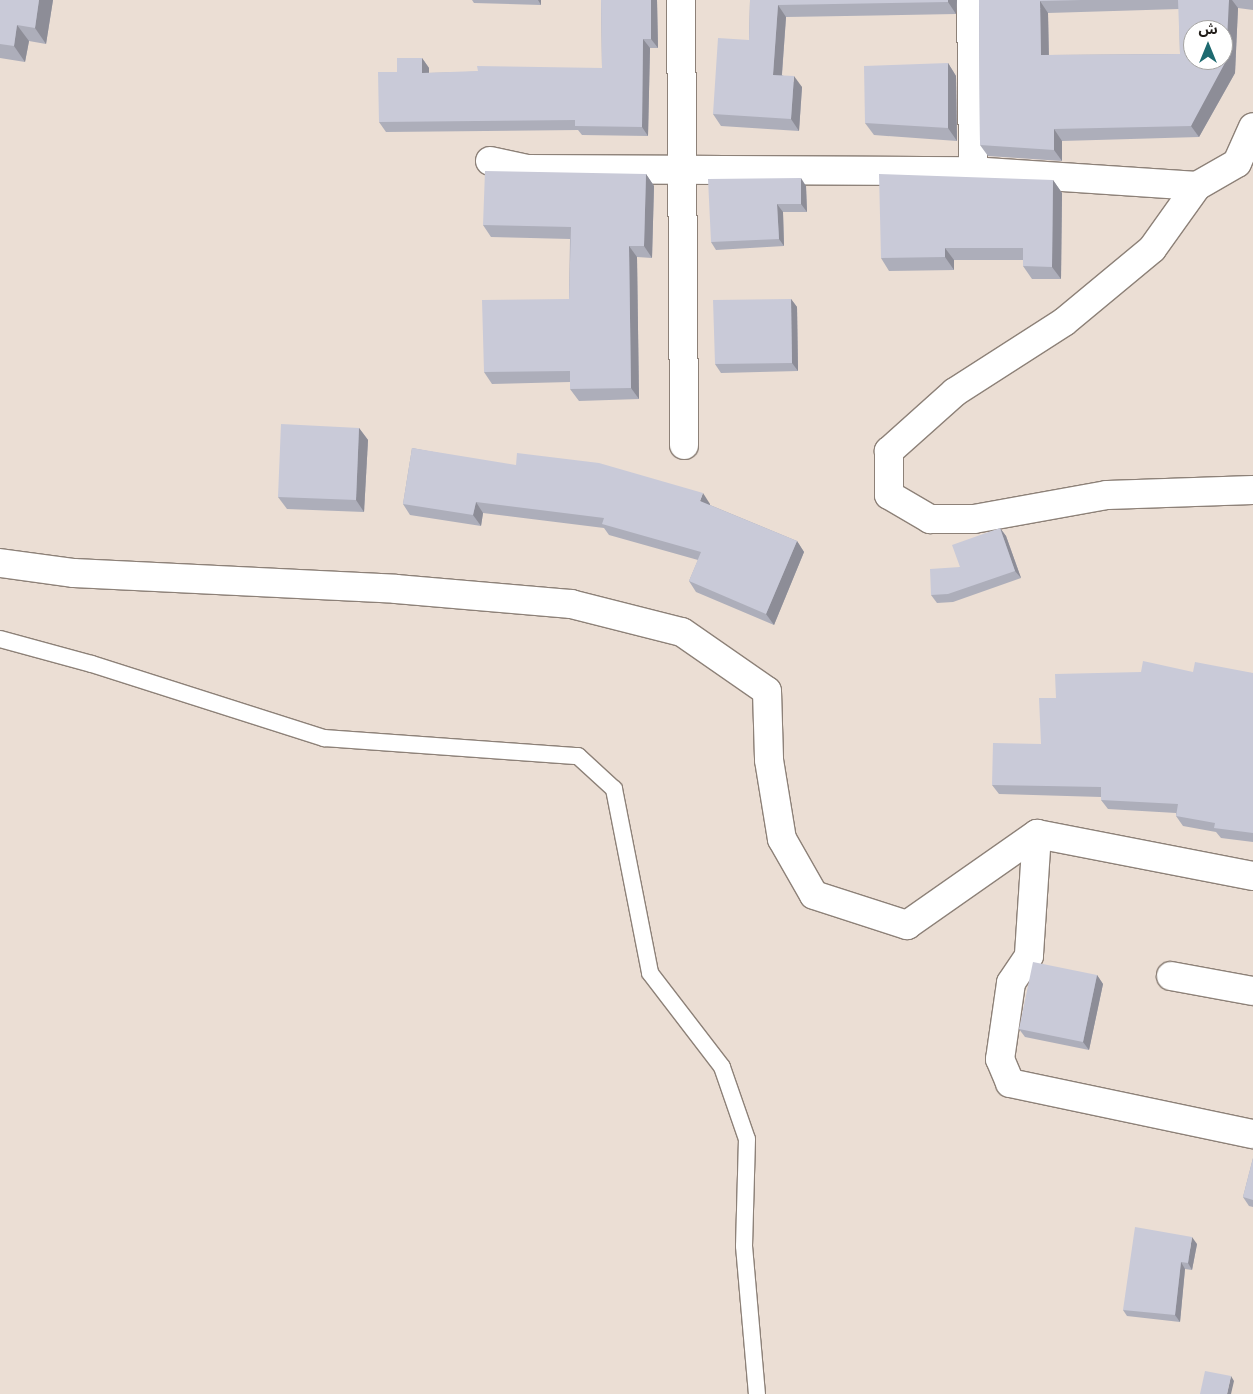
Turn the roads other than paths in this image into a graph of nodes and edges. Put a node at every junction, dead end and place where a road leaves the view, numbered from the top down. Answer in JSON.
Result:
{"nodes":[{"id":1,"x":680,"y":0,"type":"edge"},
{"id":2,"x":971,"y":0,"type":"edge"},
{"id":3,"x":1253,"y":127,"type":"edge"},
{"id":4,"x":490,"y":161,"type":"dead end"},
{"id":5,"x":682,"y":170,"type":"junction"},
{"id":6,"x":973,"y":171,"type":"junction"},
{"id":7,"x":1197,"y":186,"type":"junction"},
{"id":8,"x":684,"y":445,"type":"dead end"},
{"id":9,"x":1253,"y":490,"type":"edge"},
{"id":10,"x":0,"y":563,"type":"edge"},
{"id":11,"x":0,"y":639,"type":"edge"},
{"id":12,"x":1037,"y":834,"type":"junction"},
{"id":13,"x":1253,"y":876,"type":"edge"},
{"id":14,"x":1171,"y":976,"type":"dead end"},
{"id":15,"x":1253,"y":990,"type":"edge"},
{"id":16,"x":1253,"y":1134,"type":"edge"},
{"id":17,"x":757,"y":1394,"type":"edge"}],
"edges":[{"from":1,"to":5,"type":"street"},
{"from":2,"to":6,"type":"street"},
{"from":3,"to":7,"type":"street"},
{"from":4,"to":5,"type":"street"},
{"from":5,"to":6,"type":"street"},
{"from":5,"to":8,"type":"street"},
{"from":6,"to":7,"type":"street"},
{"from":7,"to":9,"type":"street"},
{"from":10,"to":12,"type":"street"},
{"from":11,"to":17,"type":"lane"},
{"from":12,"to":13,"type":"street"},
{"from":12,"to":16,"type":"street"},
{"from":14,"to":15,"type":"street"}]}
